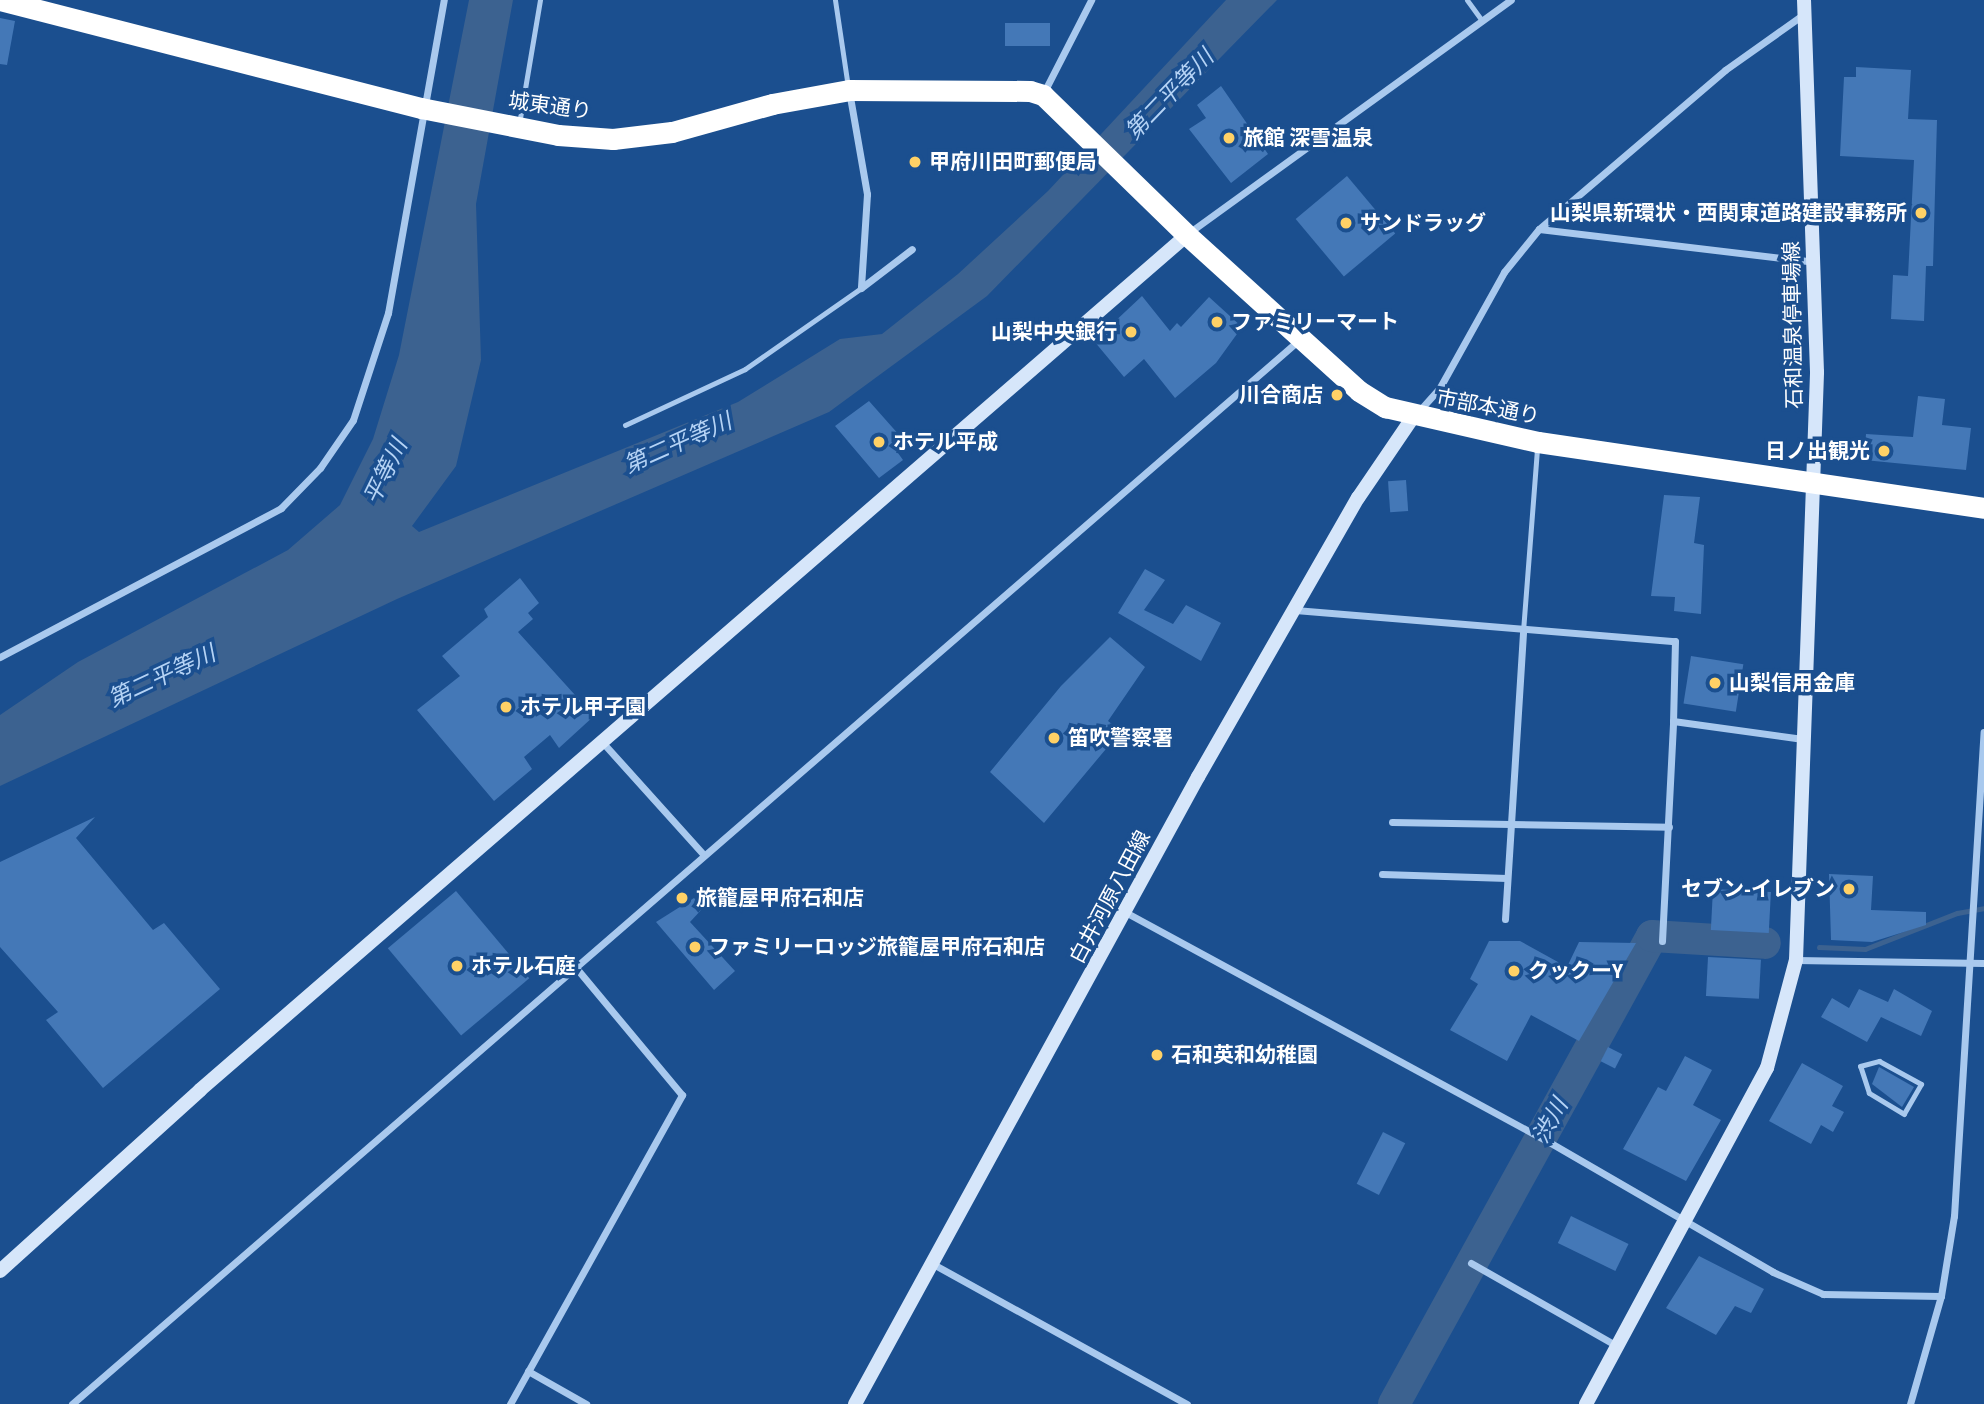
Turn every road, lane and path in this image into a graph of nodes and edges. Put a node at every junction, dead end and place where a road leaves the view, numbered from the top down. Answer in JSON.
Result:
{"nodes":[{"id":1,"x":0,"y":0,"type":"edge"},
{"id":2,"x":444,"y":0,"type":"edge"},
{"id":3,"x":540,"y":0,"type":"edge"},
{"id":4,"x":835,"y":0,"type":"edge"},
{"id":5,"x":1091,"y":0,"type":"edge"},
{"id":6,"x":1467,"y":0,"type":"edge"},
{"id":7,"x":1511,"y":0,"type":"edge"},
{"id":8,"x":1804,"y":7,"type":"edge"},
{"id":9,"x":1482,"y":21,"type":"junction"},
{"id":10,"x":849,"y":90,"type":"junction"},
{"id":11,"x":1043,"y":95,"type":"junction"},
{"id":12,"x":426,"y":109,"type":"junction"},
{"id":13,"x":513,"y":126,"type":"junction"},
{"id":14,"x":1539,"y":229,"type":"junction"},
{"id":15,"x":1187,"y":235,"type":"junction"},
{"id":16,"x":912,"y":249,"type":"dead end"},
{"id":17,"x":1815,"y":262,"type":"junction"},
{"id":18,"x":861,"y":288,"type":"junction"},
{"id":19,"x":1301,"y":338,"type":"junction"},
{"id":20,"x":1413,"y":417,"type":"junction"},
{"id":21,"x":625,"y":425,"type":"dead end"},
{"id":22,"x":1538,"y":442,"type":"junction"},
{"id":23,"x":1812,"y":482,"type":"junction"},
{"id":24,"x":1984,"y":508,"type":"edge"},
{"id":25,"x":1294,"y":610,"type":"junction"},
{"id":26,"x":1522,"y":631,"type":"junction"},
{"id":27,"x":0,"y":657,"type":"edge"},
{"id":28,"x":1673,"y":721,"type":"junction"},
{"id":29,"x":1984,"y":732,"type":"edge"},
{"id":30,"x":1803,"y":739,"type":"junction"},
{"id":31,"x":604,"y":744,"type":"junction"},
{"id":32,"x":1392,"y":822,"type":"dead end"},
{"id":33,"x":1510,"y":823,"type":"junction"},
{"id":34,"x":1669,"y":827,"type":"junction"},
{"id":35,"x":704,"y":855,"type":"junction"},
{"id":36,"x":1382,"y":874,"type":"dead end"},
{"id":37,"x":1507,"y":878,"type":"junction"},
{"id":38,"x":1127,"y":913,"type":"junction"},
{"id":39,"x":1505,"y":919,"type":"dead end"},
{"id":40,"x":1662,"y":937,"type":"dead end"},
{"id":41,"x":1796,"y":960,"type":"junction"},
{"id":42,"x":1966,"y":961,"type":"junction"},
{"id":43,"x":1984,"y":963,"type":"edge"},
{"id":44,"x":578,"y":970,"type":"junction"},
{"id":45,"x":1860,"y":1066,"type":"joint"},
{"id":46,"x":1684,"y":1221,"type":"junction"},
{"id":47,"x":933,"y":1264,"type":"junction"},
{"id":48,"x":1474,"y":1265,"type":"dead end"},
{"id":49,"x":0,"y":1270,"type":"edge"},
{"id":50,"x":1941,"y":1296,"type":"junction"},
{"id":51,"x":1618,"y":1346,"type":"junction"},
{"id":52,"x":528,"y":1371,"type":"junction"},
{"id":53,"x":72,"y":1404,"type":"edge"},
{"id":54,"x":510,"y":1404,"type":"edge"},
{"id":55,"x":586,"y":1404,"type":"edge"},
{"id":56,"x":855,"y":1404,"type":"edge"},
{"id":57,"x":1187,"y":1404,"type":"edge"},
{"id":58,"x":1586,"y":1404,"type":"edge"},
{"id":59,"x":1910,"y":1404,"type":"edge"}],
"edges":[{"from":1,"to":12,"type":"highway","name":"城東通り"},
{"from":2,"to":12,"type":"street"},
{"from":3,"to":13,"type":"lane"},
{"from":4,"to":10,"type":"lane"},
{"from":5,"to":11,"type":"street"},
{"from":6,"to":9,"type":"lane"},
{"from":7,"to":9,"type":"street"},
{"from":8,"to":14,"type":"street"},
{"from":8,"to":17,"type":"street","name":"石和温泉停車場線"},
{"from":9,"to":15,"type":"street"},
{"from":10,"to":11,"type":"highway","name":"城東通り"},
{"from":10,"to":13,"type":"highway","name":"城東通り"},
{"from":10,"to":18,"type":"street"},
{"from":11,"to":15,"type":"highway","name":"市部本通り"},
{"from":12,"to":13,"type":"highway","name":"城東通り"},
{"from":12,"to":27,"type":"street"},
{"from":14,"to":17,"type":"street"},
{"from":14,"to":20,"type":"street"},
{"from":15,"to":19,"type":"highway","name":"市部本通り"},
{"from":15,"to":31,"type":"street"},
{"from":16,"to":18,"type":"street"},
{"from":17,"to":23,"type":"street","name":"石和温泉停車場線"},
{"from":18,"to":21,"type":"lane"},
{"from":19,"to":20,"type":"highway","name":"市部本通り"},
{"from":19,"to":35,"type":"street"},
{"from":20,"to":22,"type":"highway","name":"市部本通り"},
{"from":20,"to":25,"type":"street","name":"白井河原八田線"},
{"from":22,"to":23,"type":"highway","name":"市部本通り"},
{"from":22,"to":26,"type":"lane"},
{"from":23,"to":24,"type":"highway","name":"市部本通り"},
{"from":23,"to":30,"type":"street","name":"石和温泉停車場線"},
{"from":25,"to":26,"type":"street"},
{"from":25,"to":38,"type":"street","name":"白井河原八田線"},
{"from":26,"to":28,"type":"street"},
{"from":26,"to":33,"type":"street"},
{"from":28,"to":30,"type":"street"},
{"from":28,"to":34,"type":"street"},
{"from":29,"to":42,"type":"street"},
{"from":30,"to":41,"type":"street","name":"石和温泉停車場線"},
{"from":31,"to":35,"type":"street"},
{"from":31,"to":49,"type":"street"},
{"from":32,"to":33,"type":"street"},
{"from":33,"to":34,"type":"street"},
{"from":33,"to":37,"type":"street"},
{"from":34,"to":40,"type":"street"},
{"from":35,"to":44,"type":"street"},
{"from":36,"to":37,"type":"street"},
{"from":37,"to":39,"type":"street"},
{"from":38,"to":46,"type":"street"},
{"from":38,"to":47,"type":"street","name":"白井河原八田線"},
{"from":41,"to":42,"type":"street"},
{"from":41,"to":46,"type":"street","name":"石和温泉停車場線"},
{"from":42,"to":43,"type":"street"},
{"from":42,"to":50,"type":"street"},
{"from":44,"to":52,"type":"street"},
{"from":44,"to":53,"type":"street"},
{"from":45,"to":45,"type":"lane"},
{"from":46,"to":50,"type":"street"},
{"from":46,"to":51,"type":"street","name":"石和温泉停車場線"},
{"from":47,"to":56,"type":"street","name":"白井河原八田線"},
{"from":47,"to":57,"type":"street"},
{"from":48,"to":51,"type":"street"},
{"from":50,"to":59,"type":"street"},
{"from":51,"to":58,"type":"street","name":"石和温泉停車場線"},
{"from":52,"to":54,"type":"street"},
{"from":52,"to":55,"type":"street"}]}
